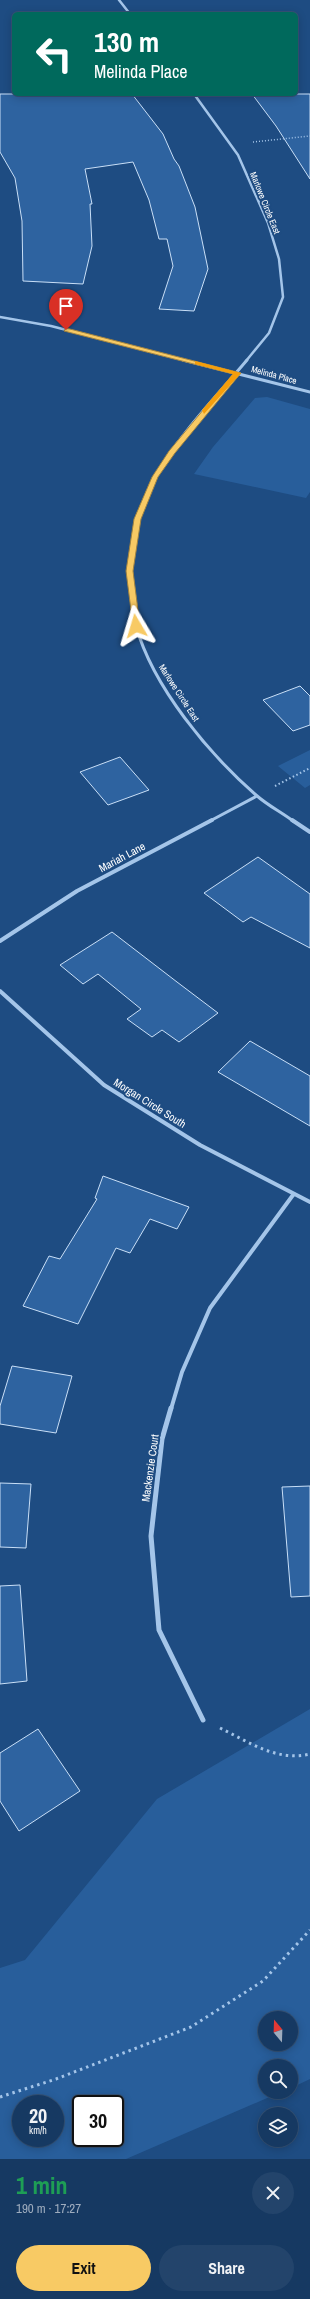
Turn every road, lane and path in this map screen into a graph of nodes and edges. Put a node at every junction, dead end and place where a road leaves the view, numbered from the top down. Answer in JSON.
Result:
{"nodes":[{"id":1,"x":119,"y":0,"type":"edge"},
{"id":2,"x":128,"y":12,"type":"edge"},
{"id":3,"x":195,"y":96,"type":"edge"},
{"id":4,"x":310,"y":136,"type":"edge"},
{"id":5,"x":253,"y":142,"type":"dead end"},
{"id":6,"x":0,"y":317,"type":"edge"},
{"id":7,"x":237,"y":373,"type":"junction"},
{"id":8,"x":310,"y":392,"type":"edge"},
{"id":9,"x":310,"y":768,"type":"edge"},
{"id":10,"x":257,"y":796,"type":"junction"},
{"id":11,"x":310,"y":832,"type":"edge"},
{"id":12,"x":0,"y":941,"type":"edge"},
{"id":13,"x":0,"y":991,"type":"edge"},
{"id":14,"x":293,"y":1194,"type":"junction"},
{"id":15,"x":310,"y":1202,"type":"edge"},
{"id":16,"x":203,"y":1720,"type":"joint"},
{"id":17,"x":310,"y":1754,"type":"edge"},
{"id":18,"x":310,"y":1930,"type":"edge"},
{"id":19,"x":0,"y":2097,"type":"edge"}],
"edges":[{"from":1,"to":2,"type":"street"},
{"from":3,"to":7,"type":"street","name":"Marlowe Circle East"},
{"from":4,"to":5,"type":"path"},
{"from":6,"to":7,"type":"street","name":"Melinda Place"},
{"from":7,"to":8,"type":"street","name":"Melinda Place"},
{"from":7,"to":10,"type":"street","name":"Marlowe Circle East"},
{"from":9,"to":10,"type":"path"},
{"from":10,"to":11,"type":"street","name":"Marlowe Circle East"},
{"from":10,"to":12,"type":"street","name":"Mariah Lane"},
{"from":13,"to":14,"type":"street","name":"Morgan Circle South"},
{"from":14,"to":15,"type":"street","name":"Morgan Circle South"},
{"from":14,"to":16,"type":"street","name":"Mackenzie Court"},
{"from":16,"to":17,"type":"path"},
{"from":18,"to":19,"type":"path"}]}
